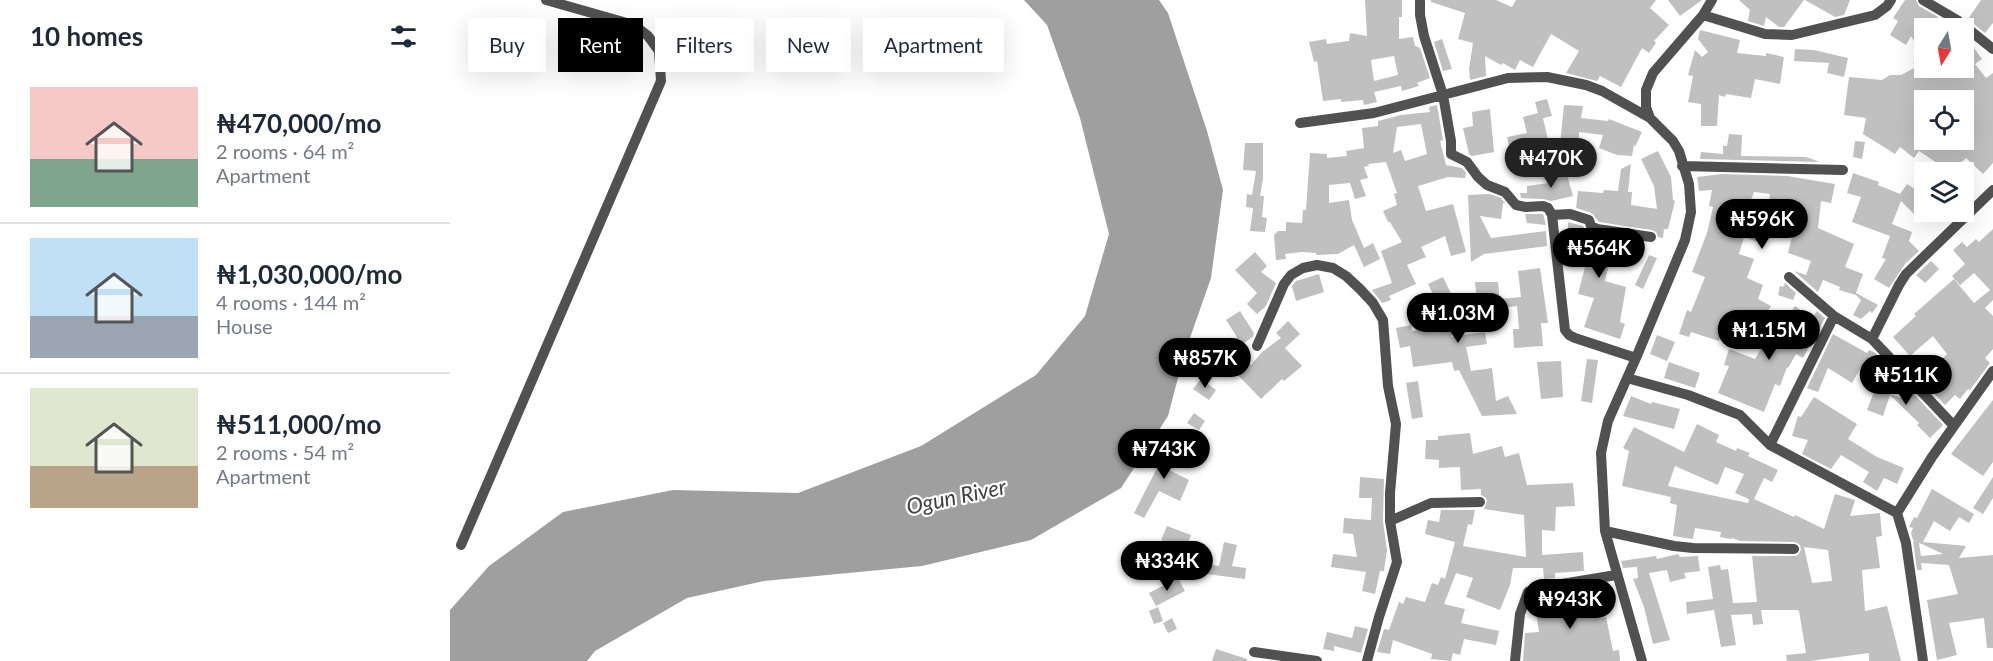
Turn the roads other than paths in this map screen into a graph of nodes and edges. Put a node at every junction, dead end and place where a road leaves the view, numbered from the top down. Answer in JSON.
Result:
{"nodes":[{"id":1,"x":546,"y":0,"type":"edge"},
{"id":2,"x":1420,"y":0,"type":"edge"},
{"id":3,"x":1712,"y":0,"type":"edge"},
{"id":4,"x":1891,"y":0,"type":"edge"},
{"id":5,"x":1923,"y":0,"type":"edge"},
{"id":6,"x":1703,"y":15,"type":"junction"},
{"id":7,"x":1993,"y":50,"type":"edge"},
{"id":8,"x":1443,"y":95,"type":"junction"},
{"id":9,"x":1650,"y":118,"type":"junction"},
{"id":10,"x":1300,"y":123,"type":"dead end"},
{"id":11,"x":1682,"y":166,"type":"junction"},
{"id":12,"x":1843,"y":170,"type":"dead end"},
{"id":13,"x":1993,"y":190,"type":"edge"},
{"id":14,"x":1552,"y":215,"type":"junction"},
{"id":15,"x":1650,"y":237,"type":"dead end"},
{"id":16,"x":1789,"y":277,"type":"dead end"},
{"id":17,"x":1833,"y":316,"type":"junction"},
{"id":18,"x":1872,"y":339,"type":"junction"},
{"id":19,"x":1257,"y":346,"type":"dead end"},
{"id":20,"x":1636,"y":358,"type":"junction"},
{"id":21,"x":1993,"y":371,"type":"edge"},
{"id":22,"x":1628,"y":378,"type":"junction"},
{"id":23,"x":1989,"y":386,"type":"edge"},
{"id":24,"x":1954,"y":426,"type":"junction"},
{"id":25,"x":1770,"y":445,"type":"junction"},
{"id":26,"x":1480,"y":502,"type":"dead end"},
{"id":27,"x":1898,"y":513,"type":"junction"},
{"id":28,"x":1390,"y":521,"type":"junction"},
{"id":29,"x":1605,"y":531,"type":"junction"},
{"id":30,"x":461,"y":545,"type":"dead end"},
{"id":31,"x":1794,"y":549,"type":"dead end"},
{"id":32,"x":1616,"y":575,"type":"junction"},
{"id":33,"x":1254,"y":652,"type":"dead end"},
{"id":34,"x":1317,"y":661,"type":"edge"},
{"id":35,"x":1367,"y":661,"type":"edge"},
{"id":36,"x":1515,"y":661,"type":"edge"},
{"id":37,"x":1642,"y":661,"type":"edge"},
{"id":38,"x":1923,"y":661,"type":"edge"}],
"edges":[{"from":1,"to":30,"type":"street"},
{"from":2,"to":8,"type":"street"},
{"from":3,"to":6,"type":"street"},
{"from":4,"to":6,"type":"street"},
{"from":5,"to":7,"type":"street"},
{"from":6,"to":9,"type":"street"},
{"from":8,"to":9,"type":"street"},
{"from":8,"to":10,"type":"street"},
{"from":8,"to":14,"type":"street"},
{"from":9,"to":11,"type":"street"},
{"from":11,"to":12,"type":"street"},
{"from":11,"to":20,"type":"street"},
{"from":13,"to":18,"type":"street"},
{"from":14,"to":15,"type":"street"},
{"from":14,"to":20,"type":"street"},
{"from":16,"to":17,"type":"street"},
{"from":17,"to":18,"type":"street"},
{"from":17,"to":25,"type":"street"},
{"from":18,"to":24,"type":"street"},
{"from":19,"to":28,"type":"street"},
{"from":20,"to":22,"type":"street"},
{"from":21,"to":23,"type":"street"},
{"from":22,"to":25,"type":"street"},
{"from":22,"to":29,"type":"street"},
{"from":23,"to":24,"type":"street"},
{"from":24,"to":27,"type":"street"},
{"from":25,"to":27,"type":"street"},
{"from":26,"to":28,"type":"street"},
{"from":27,"to":38,"type":"street"},
{"from":28,"to":35,"type":"street"},
{"from":29,"to":31,"type":"street"},
{"from":29,"to":32,"type":"street"},
{"from":32,"to":36,"type":"street"},
{"from":32,"to":37,"type":"street"},
{"from":33,"to":34,"type":"street"}]}
